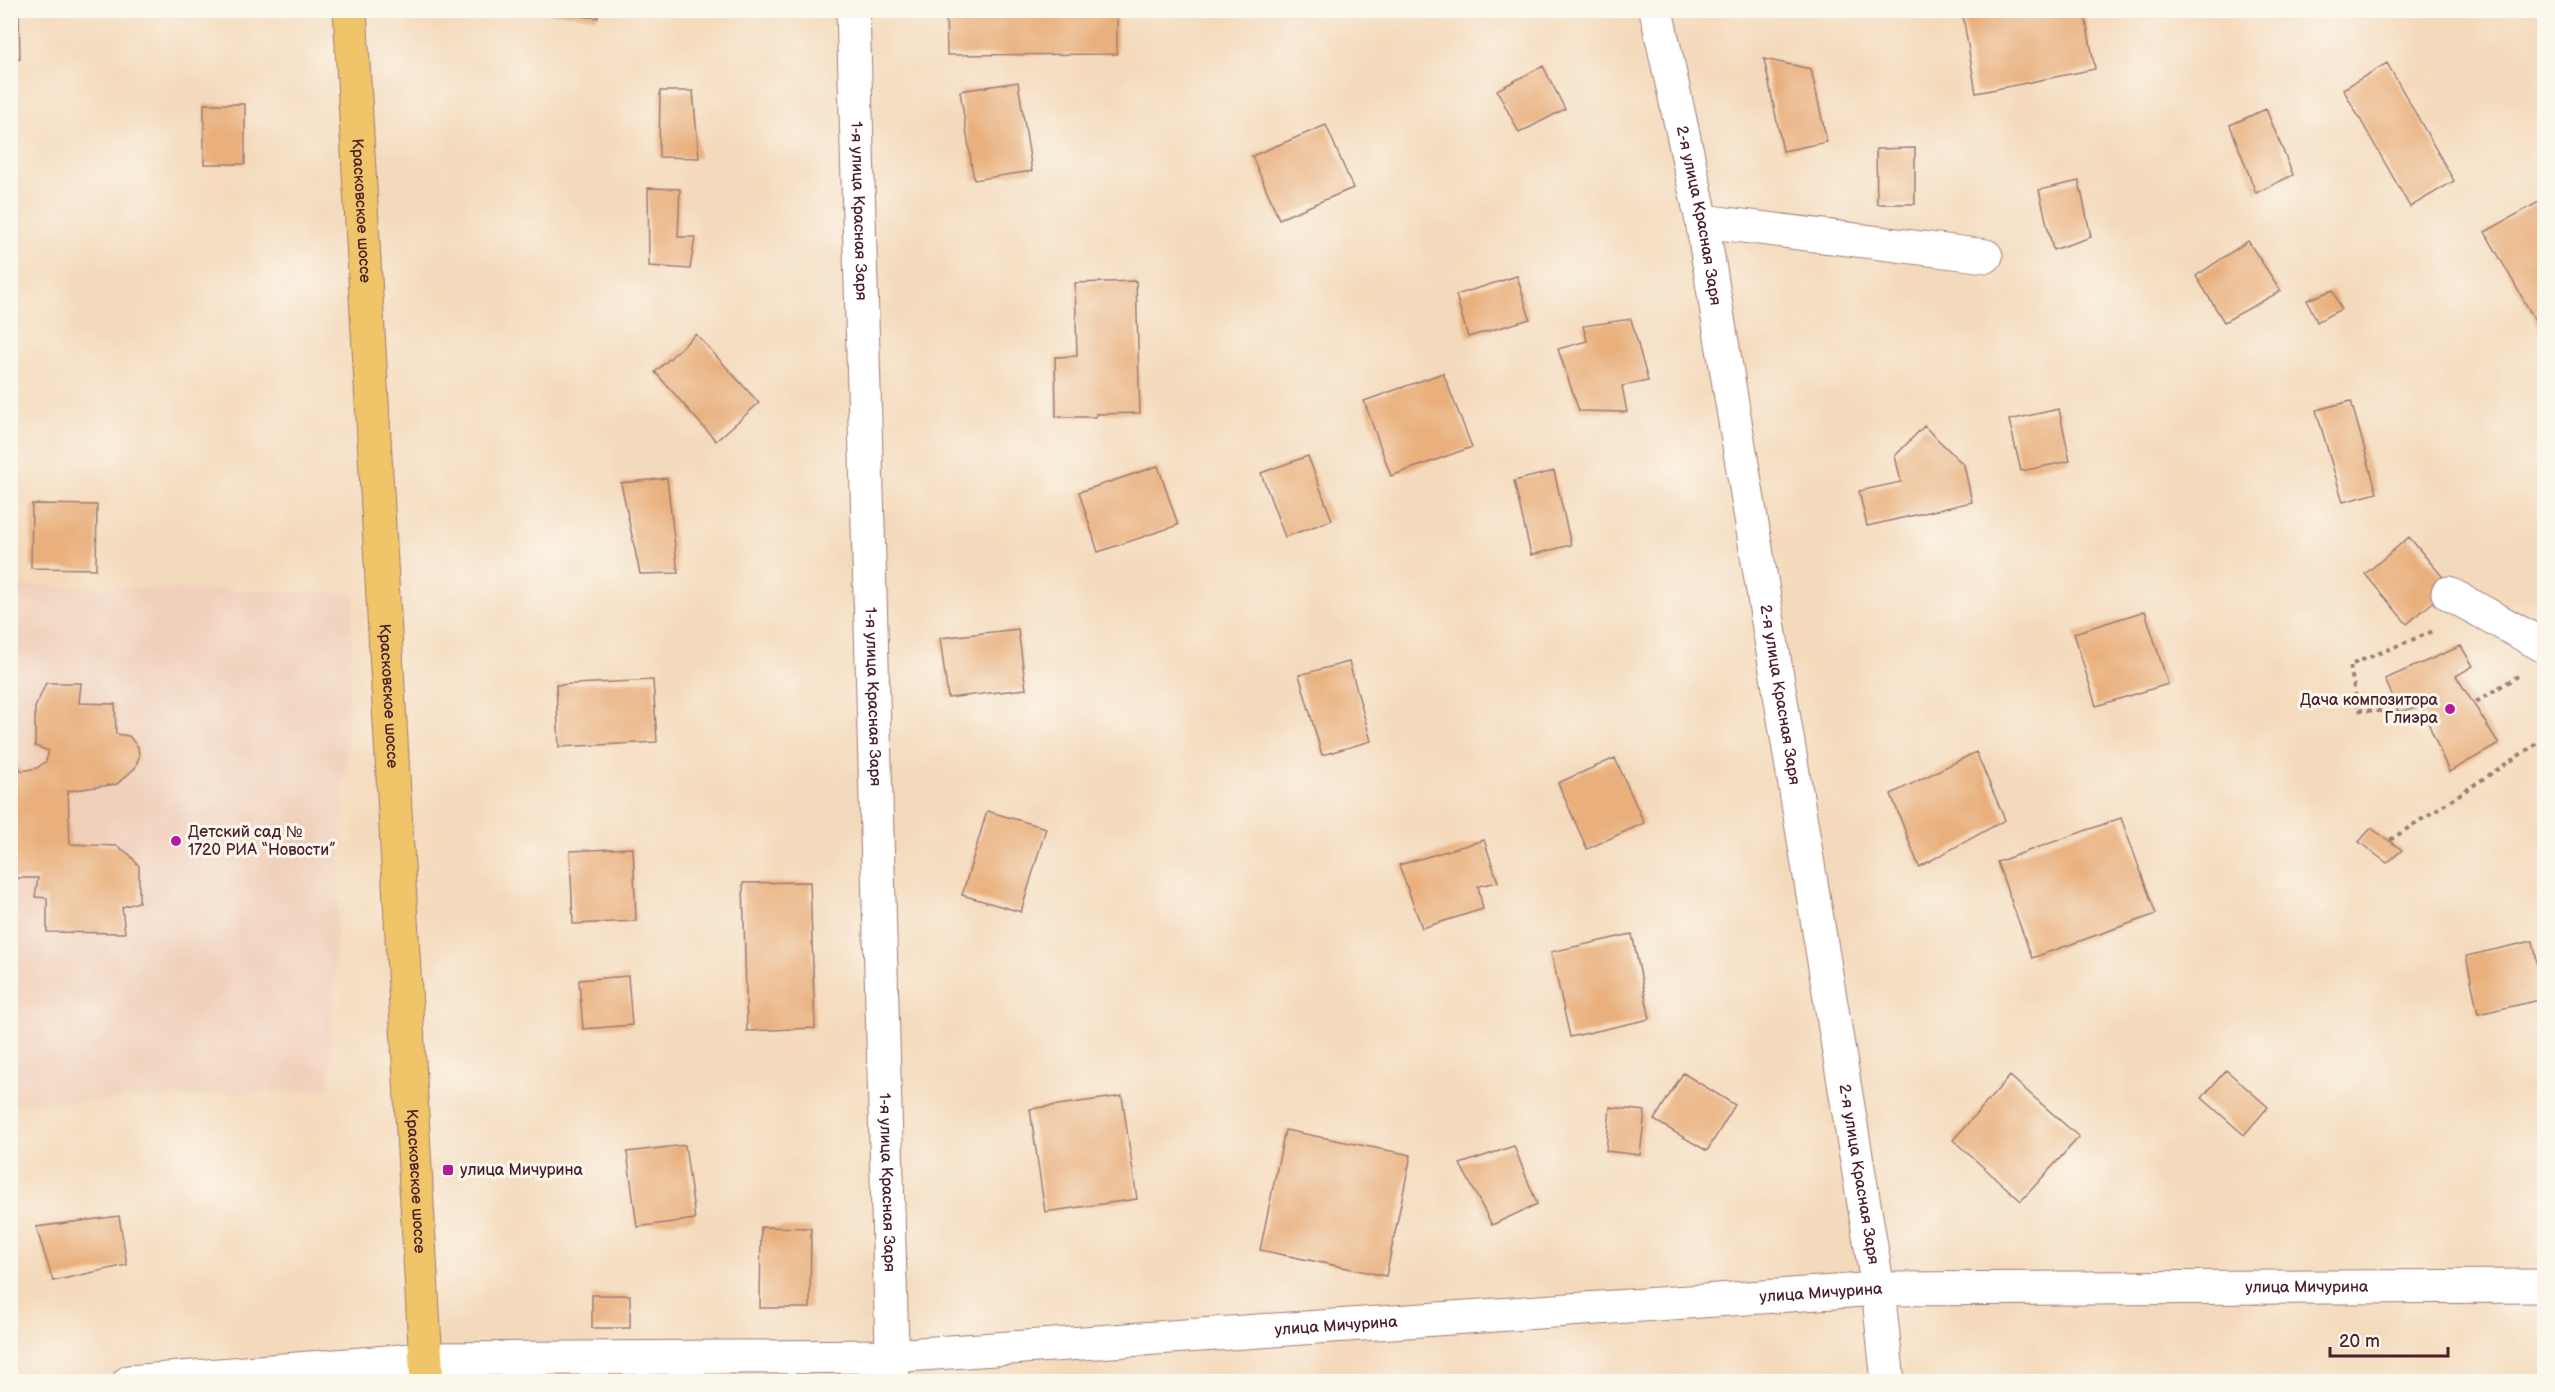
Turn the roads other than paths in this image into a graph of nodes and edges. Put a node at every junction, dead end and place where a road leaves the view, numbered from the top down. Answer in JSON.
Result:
{"nodes":[{"id":1,"x":350,"y":10,"type":"edge"},
{"id":2,"x":853,"y":10,"type":"edge"},
{"id":3,"x":1656,"y":10,"type":"edge"},
{"id":4,"x":1702,"y":221,"type":"junction"},
{"id":5,"x":1986,"y":256,"type":"dead end"},
{"id":6,"x":2448,"y":593,"type":"dead end"},
{"id":7,"x":2544,"y":646,"type":"edge"},
{"id":8,"x":2544,"y":1286,"type":"edge"},
{"id":9,"x":1878,"y":1289,"type":"junction"},
{"id":10,"x":892,"y":1369,"type":"edge"},
{"id":11,"x":427,"y":1370,"type":"edge"},
{"id":12,"x":129,"y":1382,"type":"edge"},
{"id":13,"x":1888,"y":1382,"type":"edge"}],
"edges":[{"from":1,"to":11,"type":"main road","name":"Красковское шоссе"},
{"from":2,"to":10,"type":"street","name":"1-я улица Красная Заря"},
{"from":3,"to":4,"type":"street","name":"2-я улица Красная Заря"},
{"from":4,"to":5,"type":"street"},
{"from":4,"to":9,"type":"street","name":"2-я улица Красная Заря"},
{"from":6,"to":7,"type":"street"},
{"from":8,"to":9,"type":"street","name":"улица Мичурина"},
{"from":9,"to":10,"type":"street","name":"улица Мичурина"},
{"from":9,"to":13,"type":"street","name":"2-я улица Красная Заря"},
{"from":10,"to":11,"type":"street","name":"улица Мичурина"},
{"from":11,"to":12,"type":"street","name":"улица Мичурина"}]}
